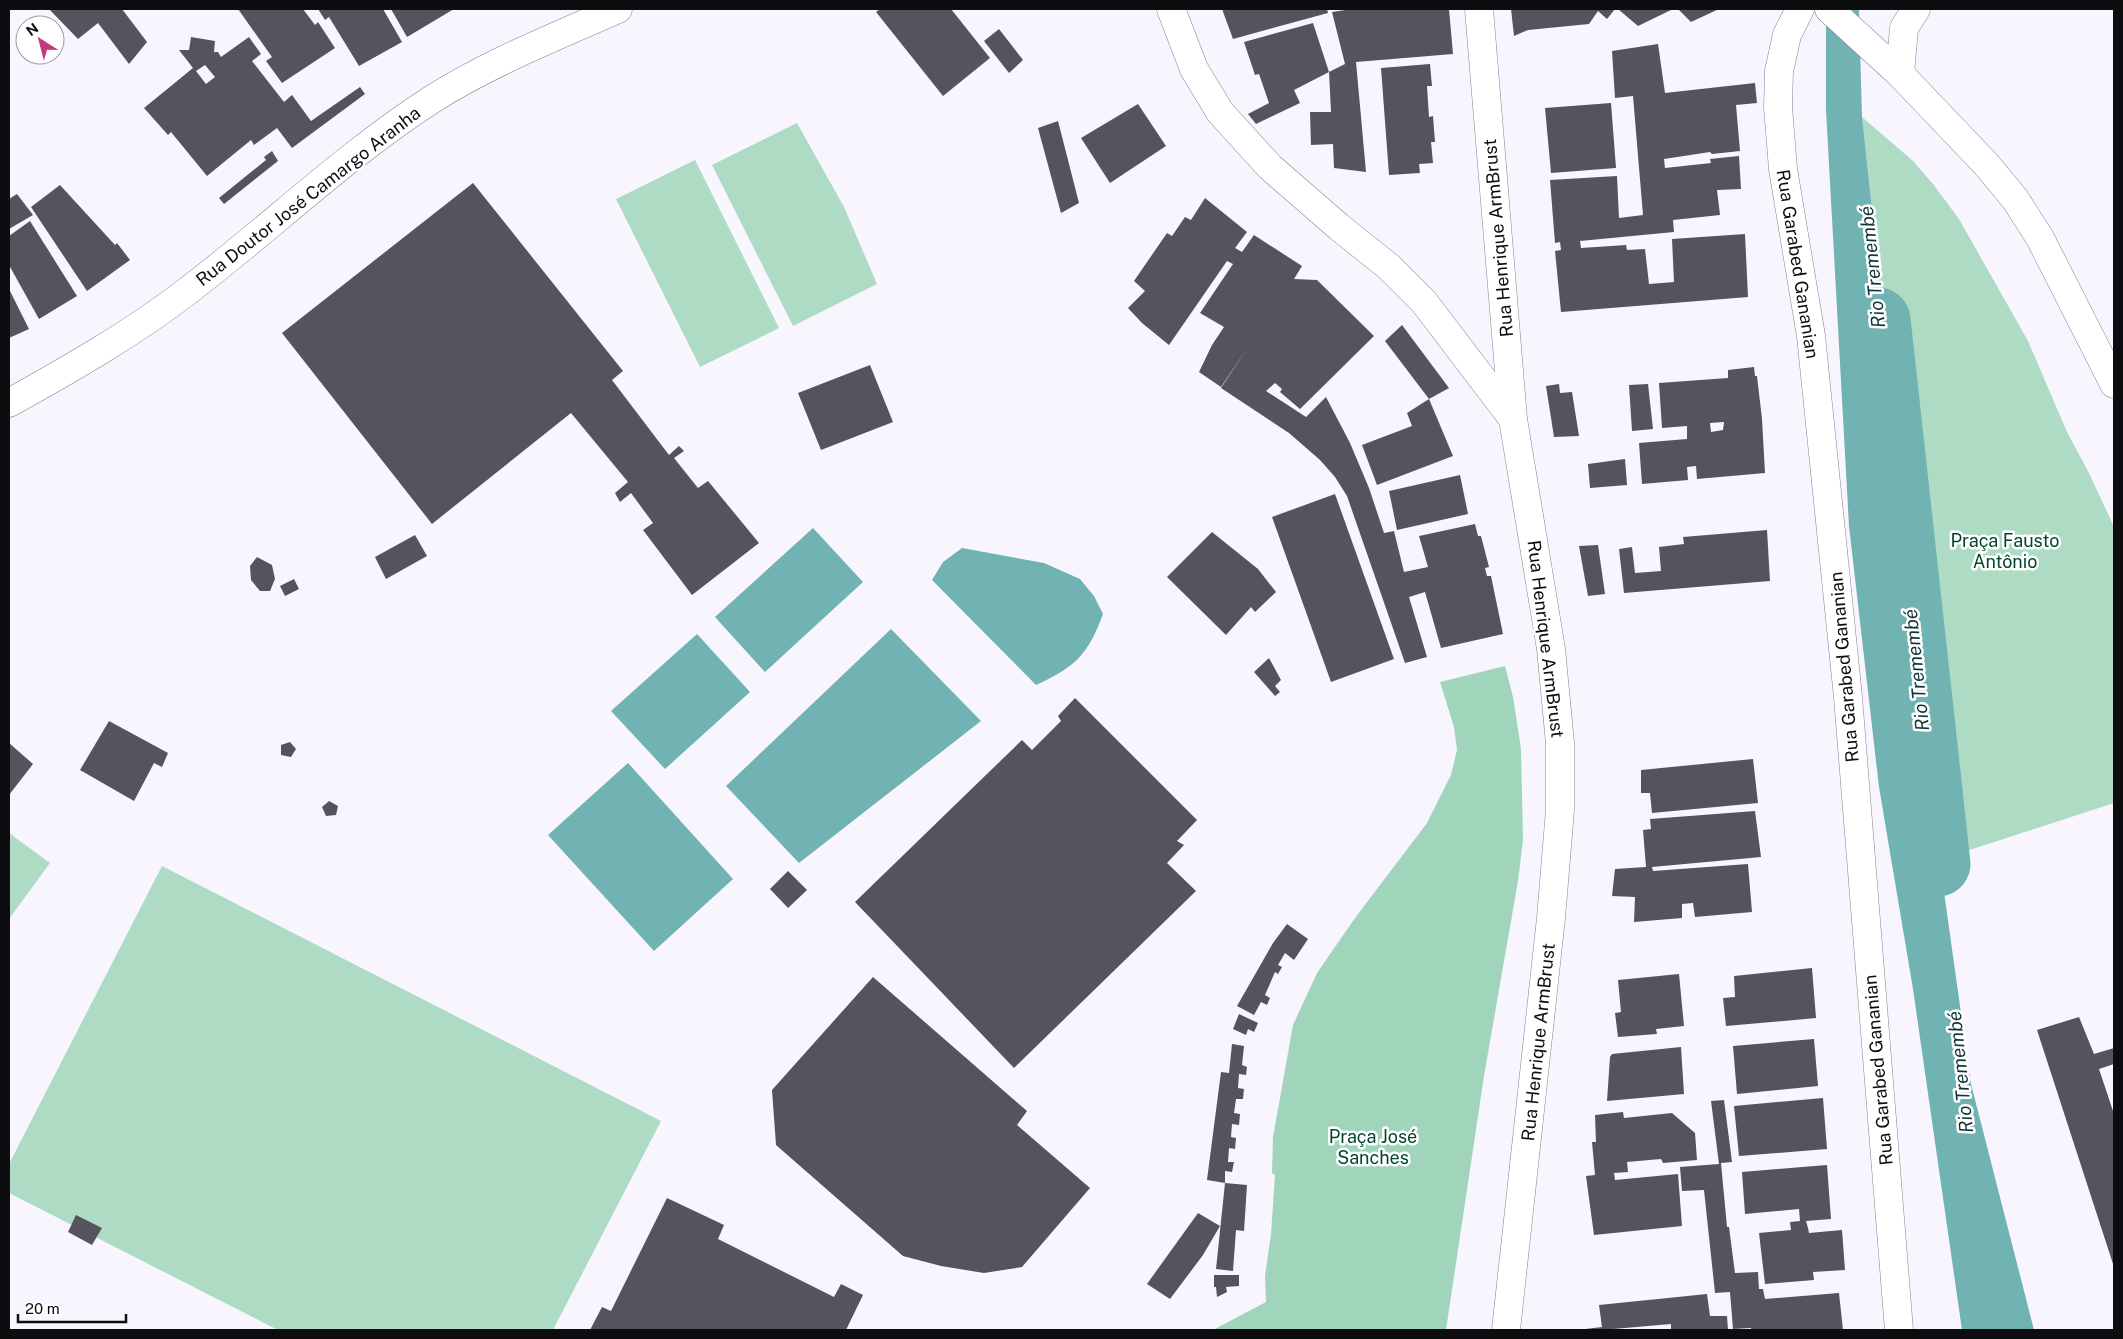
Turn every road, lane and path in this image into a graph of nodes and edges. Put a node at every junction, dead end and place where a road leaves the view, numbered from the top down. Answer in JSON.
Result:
{"nodes":[{"id":1,"x":618,"y":9,"type":"edge"},
{"id":2,"x":1172,"y":9,"type":"edge"},
{"id":3,"x":1479,"y":9,"type":"edge"},
{"id":4,"x":1800,"y":9,"type":"edge"},
{"id":5,"x":1829,"y":9,"type":"edge"},
{"id":6,"x":1916,"y":9,"type":"edge"},
{"id":7,"x":1900,"y":74,"type":"junction"},
{"id":8,"x":2114,"y":384,"type":"edge"},
{"id":9,"x":9,"y":402,"type":"edge"},
{"id":10,"x":1513,"y":419,"type":"junction"},
{"id":11,"x":1506,"y":1330,"type":"edge"},
{"id":12,"x":1899,"y":1330,"type":"edge"}],
"edges":[{"from":1,"to":9,"type":"street","name":"Rua Doutor José Camargo Aranha"},
{"from":2,"to":10,"type":"street"},
{"from":3,"to":10,"type":"street","name":"Rua Henrique ArmBrust"},
{"from":4,"to":12,"type":"street","name":"Rua Garabed Gananian"},
{"from":5,"to":7,"type":"street"},
{"from":6,"to":7,"type":"street"},
{"from":7,"to":8,"type":"street"},
{"from":10,"to":11,"type":"street","name":"Rua Henrique ArmBrust"}]}
